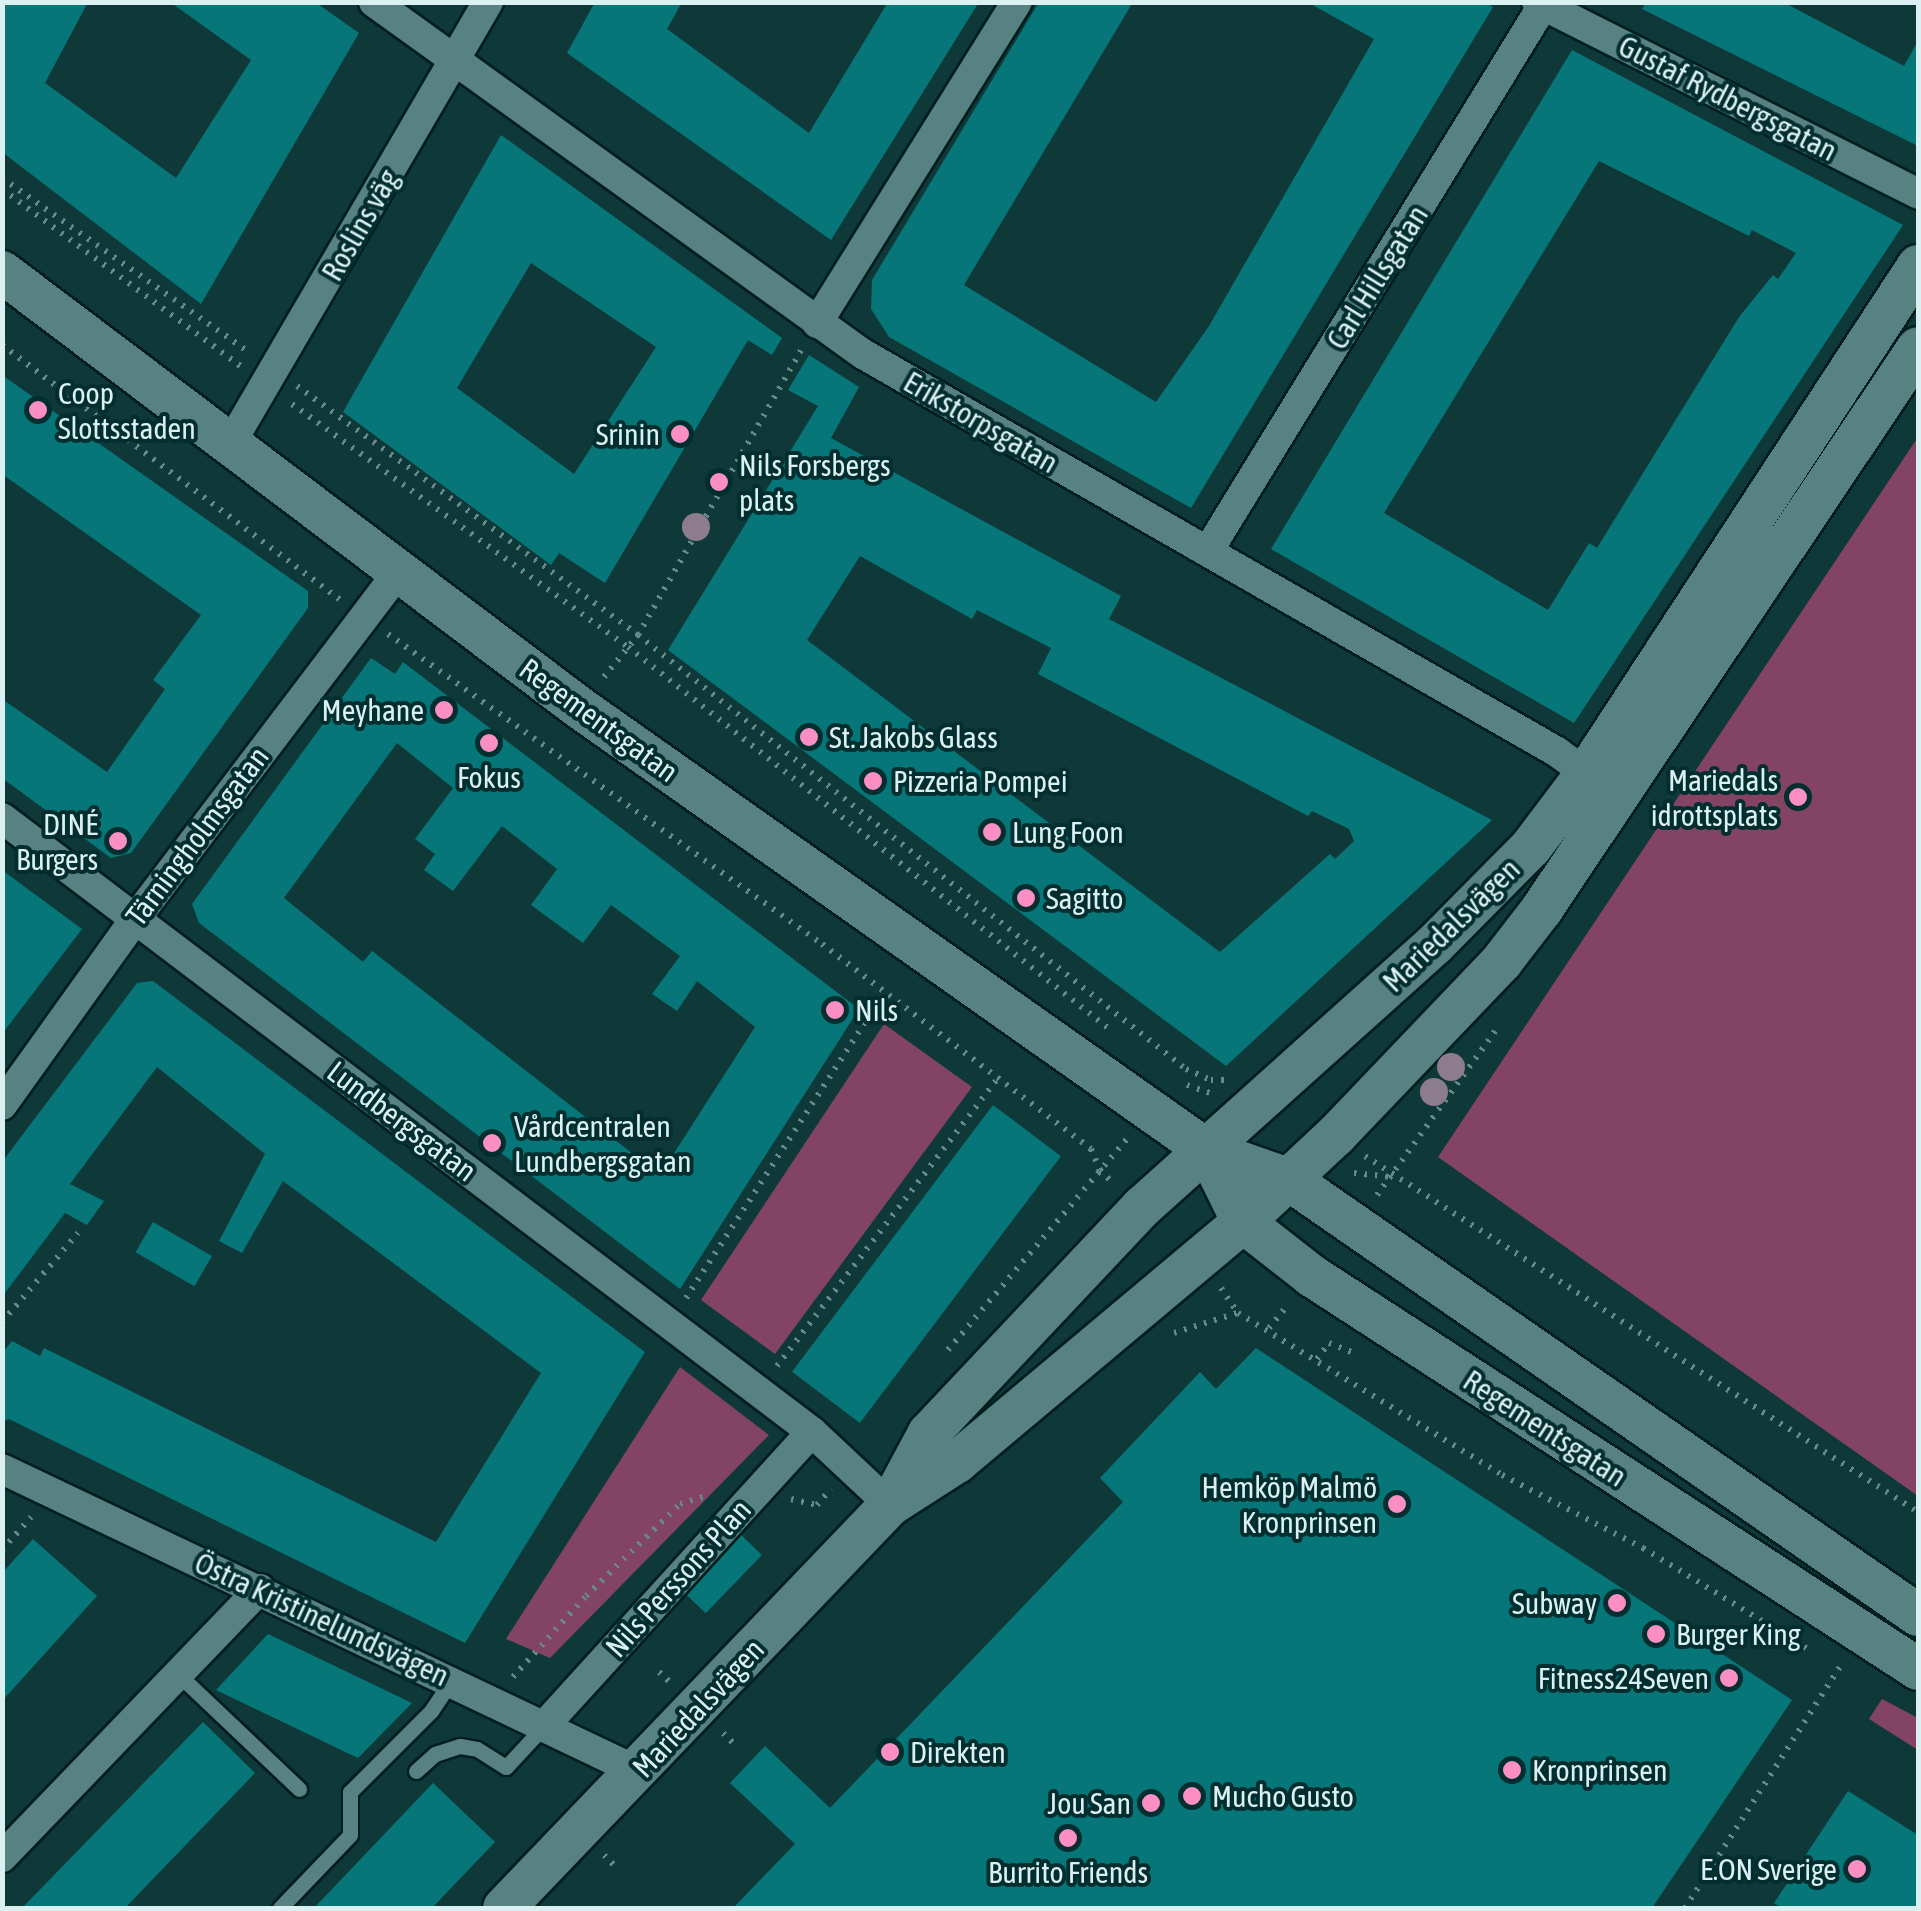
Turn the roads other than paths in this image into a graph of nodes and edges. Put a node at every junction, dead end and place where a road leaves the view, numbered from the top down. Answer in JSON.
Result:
{"nodes":[{"id":1,"x":374,"y":2,"type":"edge"},
{"id":2,"x":488,"y":2,"type":"edge"},
{"id":3,"x":1017,"y":2,"type":"edge"},
{"id":4,"x":1542,"y":4,"type":"edge"},
{"id":5,"x":1593,"y":15,"type":"edge"},
{"id":6,"x":454,"y":60,"type":"junction"},
{"id":7,"x":1918,"y":194,"type":"edge"},
{"id":8,"x":1918,"y":266,"type":"edge"},
{"id":9,"x":2,"y":272,"type":"edge"},
{"id":10,"x":817,"y":323,"type":"junction"},
{"id":11,"x":1918,"y":348,"type":"edge"},
{"id":12,"x":230,"y":446,"type":"junction"},
{"id":13,"x":1208,"y":551,"type":"junction"},
{"id":14,"x":398,"y":572,"type":"junction"},
{"id":15,"x":1602,"y":785,"type":"junction"},
{"id":16,"x":2,"y":818,"type":"edge"},
{"id":17,"x":135,"y":919,"type":"junction"},
{"id":18,"x":2,"y":1105,"type":"edge"},
{"id":19,"x":1208,"y":1151,"type":"junction"},
{"id":20,"x":1313,"y":1156,"type":"junction"},
{"id":21,"x":1243,"y":1222,"type":"junction"},
{"id":22,"x":812,"y":1432,"type":"junction"},
{"id":23,"x":2,"y":1469,"type":"edge"},
{"id":24,"x":890,"y":1505,"type":"junction"},
{"id":25,"x":260,"y":1588,"type":"junction"},
{"id":26,"x":1918,"y":1615,"type":"edge"},
{"id":27,"x":1918,"y":1669,"type":"edge"},
{"id":28,"x":178,"y":1674,"type":"junction"},
{"id":29,"x":451,"y":1680,"type":"junction"},
{"id":30,"x":545,"y":1725,"type":"junction"},
{"id":31,"x":416,"y":1771,"type":"dead end"},
{"id":32,"x":639,"y":1772,"type":"junction"},
{"id":33,"x":300,"y":1789,"type":"dead end"},
{"id":34,"x":2,"y":1856,"type":"edge"},
{"id":35,"x":280,"y":1908,"type":"edge"},
{"id":36,"x":504,"y":1908,"type":"edge"}],
"edges":[{"from":1,"to":6,"type":"street","name":"Erikstorpsgatan"},
{"from":2,"to":6,"type":"street","name":"Roslins väg"},
{"from":3,"to":10,"type":"street"},
{"from":4,"to":5,"type":"street","name":"Gustaf Rydbergsgatan"},
{"from":4,"to":13,"type":"street","name":"Carl Hillsgatan"},
{"from":5,"to":7,"type":"street","name":"Gustaf Rydbergsgatan"},
{"from":6,"to":10,"type":"street","name":"Erikstorpsgatan"},
{"from":6,"to":12,"type":"street","name":"Roslins väg"},
{"from":8,"to":15,"type":"main road","name":"Mariedalsvägen"},
{"from":9,"to":12,"type":"main road","name":"Regementsgatan"},
{"from":10,"to":13,"type":"street","name":"Erikstorpsgatan"},
{"from":11,"to":15,"type":"main road","name":"Mariedalsvägen"},
{"from":12,"to":14,"type":"main road","name":"Regementsgatan"},
{"from":13,"to":15,"type":"street","name":"Erikstorpsgatan"},
{"from":14,"to":17,"type":"street","name":"Tärningholmsgatan"},
{"from":14,"to":19,"type":"main road","name":"Regementsgatan"},
{"from":15,"to":19,"type":"main road","name":"Mariedalsvägen"},
{"from":15,"to":20,"type":"main road","name":"Mariedalsvägen"},
{"from":16,"to":17,"type":"street","name":"Lundbergsgatan"},
{"from":17,"to":18,"type":"street","name":"Tärningholmsgatan"},
{"from":17,"to":22,"type":"street","name":"Lundbergsgatan"},
{"from":19,"to":20,"type":"main road","name":"Regementsgatan"},
{"from":19,"to":21,"type":"main road","name":"Regementsgatan"},
{"from":19,"to":24,"type":"main road","name":"Mariedalsvägen"},
{"from":20,"to":21,"type":"main road","name":"Mariedalsvägen"},
{"from":20,"to":26,"type":"main road","name":"Regementsgatan"},
{"from":21,"to":24,"type":"main road","name":"Mariedalsvägen"},
{"from":21,"to":27,"type":"main road","name":"Regementsgatan"},
{"from":22,"to":24,"type":"street","name":"Lundbergsgatan"},
{"from":22,"to":30,"type":"street","name":"Nils Perssons Plan"},
{"from":23,"to":25,"type":"street","name":"Östra Kristinelundsvägen"},
{"from":24,"to":32,"type":"main road","name":"Mariedalsvägen"},
{"from":25,"to":28,"type":"street"},
{"from":25,"to":29,"type":"street","name":"Östra Kristinelundsvägen"},
{"from":28,"to":33,"type":"lane"},
{"from":28,"to":34,"type":"street"},
{"from":29,"to":30,"type":"street","name":"Östra Kristinelundsvägen"},
{"from":29,"to":35,"type":"lane"},
{"from":30,"to":31,"type":"lane"},
{"from":30,"to":32,"type":"street","name":"Östra Kristinelundsvägen"},
{"from":32,"to":36,"type":"main road","name":"Mariedalsvägen"}]}
